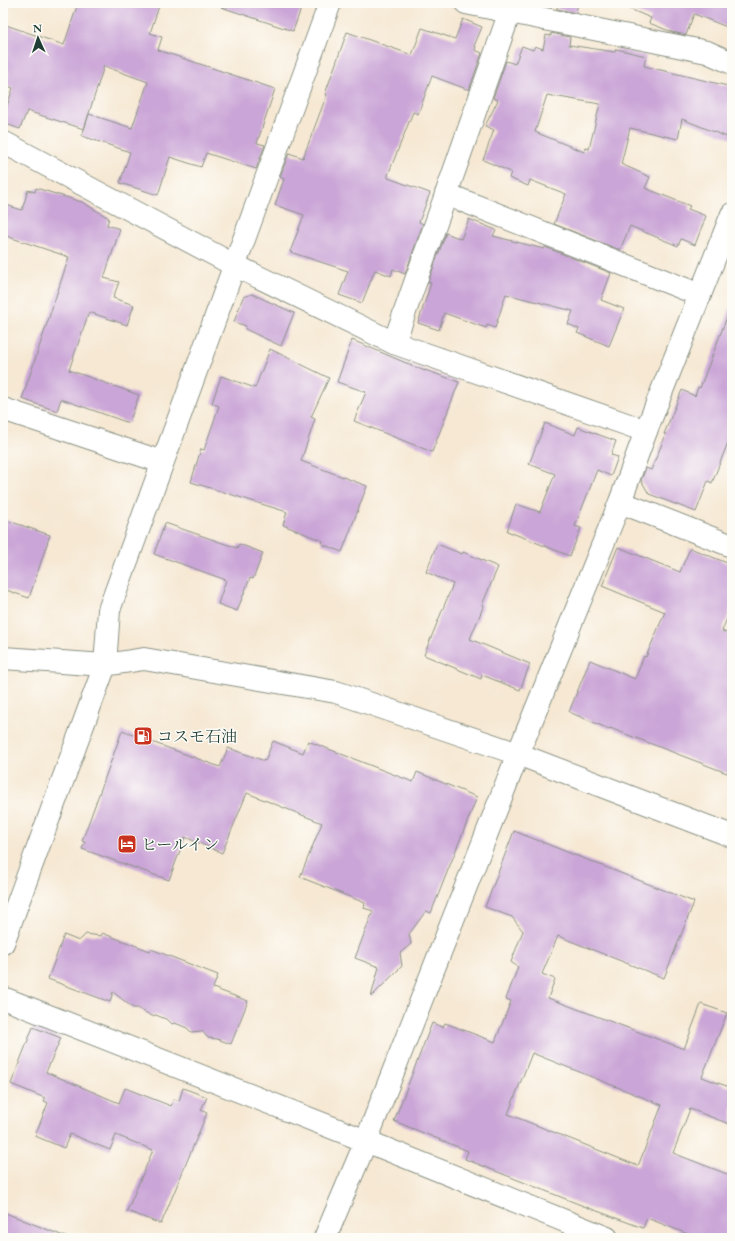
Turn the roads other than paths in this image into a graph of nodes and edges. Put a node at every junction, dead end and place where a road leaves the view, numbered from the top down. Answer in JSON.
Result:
{"nodes":[{"id":1,"x":330,"y":3,"type":"edge"},
{"id":2,"x":466,"y":3,"type":"edge"},
{"id":3,"x":511,"y":7,"type":"edge"},
{"id":4,"x":732,"y":63,"type":"edge"},
{"id":5,"x":3,"y":142,"type":"edge"},
{"id":6,"x":446,"y":194,"type":"junction"},
{"id":7,"x":732,"y":214,"type":"edge"},
{"id":8,"x":234,"y":265,"type":"junction"},
{"id":9,"x":700,"y":295,"type":"junction"},
{"id":10,"x":394,"y":343,"type":"junction"},
{"id":11,"x":3,"y":408,"type":"edge"},
{"id":12,"x":646,"y":431,"type":"junction"},
{"id":13,"x":162,"y":462,"type":"junction"},
{"id":14,"x":620,"y":502,"type":"junction"},
{"id":15,"x":732,"y":546,"type":"edge"},
{"id":16,"x":3,"y":658,"type":"edge"},
{"id":17,"x":104,"y":665,"type":"junction"},
{"id":18,"x":518,"y":754,"type":"junction"},
{"id":19,"x":732,"y":836,"type":"edge"},
{"id":20,"x":3,"y":943,"type":"edge"},
{"id":21,"x":3,"y":998,"type":"edge"},
{"id":22,"x":366,"y":1141,"type":"junction"},
{"id":23,"x":325,"y":1238,"type":"edge"},
{"id":24,"x":607,"y":1238,"type":"edge"}],
"edges":[{"from":1,"to":8,"type":"street"},
{"from":2,"to":3,"type":"street"},
{"from":3,"to":4,"type":"street"},
{"from":3,"to":6,"type":"street"},
{"from":5,"to":8,"type":"street"},
{"from":6,"to":9,"type":"street"},
{"from":6,"to":10,"type":"street"},
{"from":7,"to":9,"type":"street"},
{"from":8,"to":10,"type":"street"},
{"from":8,"to":13,"type":"street"},
{"from":9,"to":12,"type":"street"},
{"from":10,"to":12,"type":"street"},
{"from":11,"to":13,"type":"street"},
{"from":12,"to":14,"type":"street"},
{"from":13,"to":17,"type":"street"},
{"from":14,"to":15,"type":"street"},
{"from":14,"to":18,"type":"street"},
{"from":16,"to":17,"type":"street"},
{"from":17,"to":18,"type":"street"},
{"from":17,"to":20,"type":"street"},
{"from":18,"to":19,"type":"street"},
{"from":18,"to":22,"type":"street"},
{"from":21,"to":22,"type":"street"},
{"from":22,"to":23,"type":"street"},
{"from":22,"to":24,"type":"street"}]}
